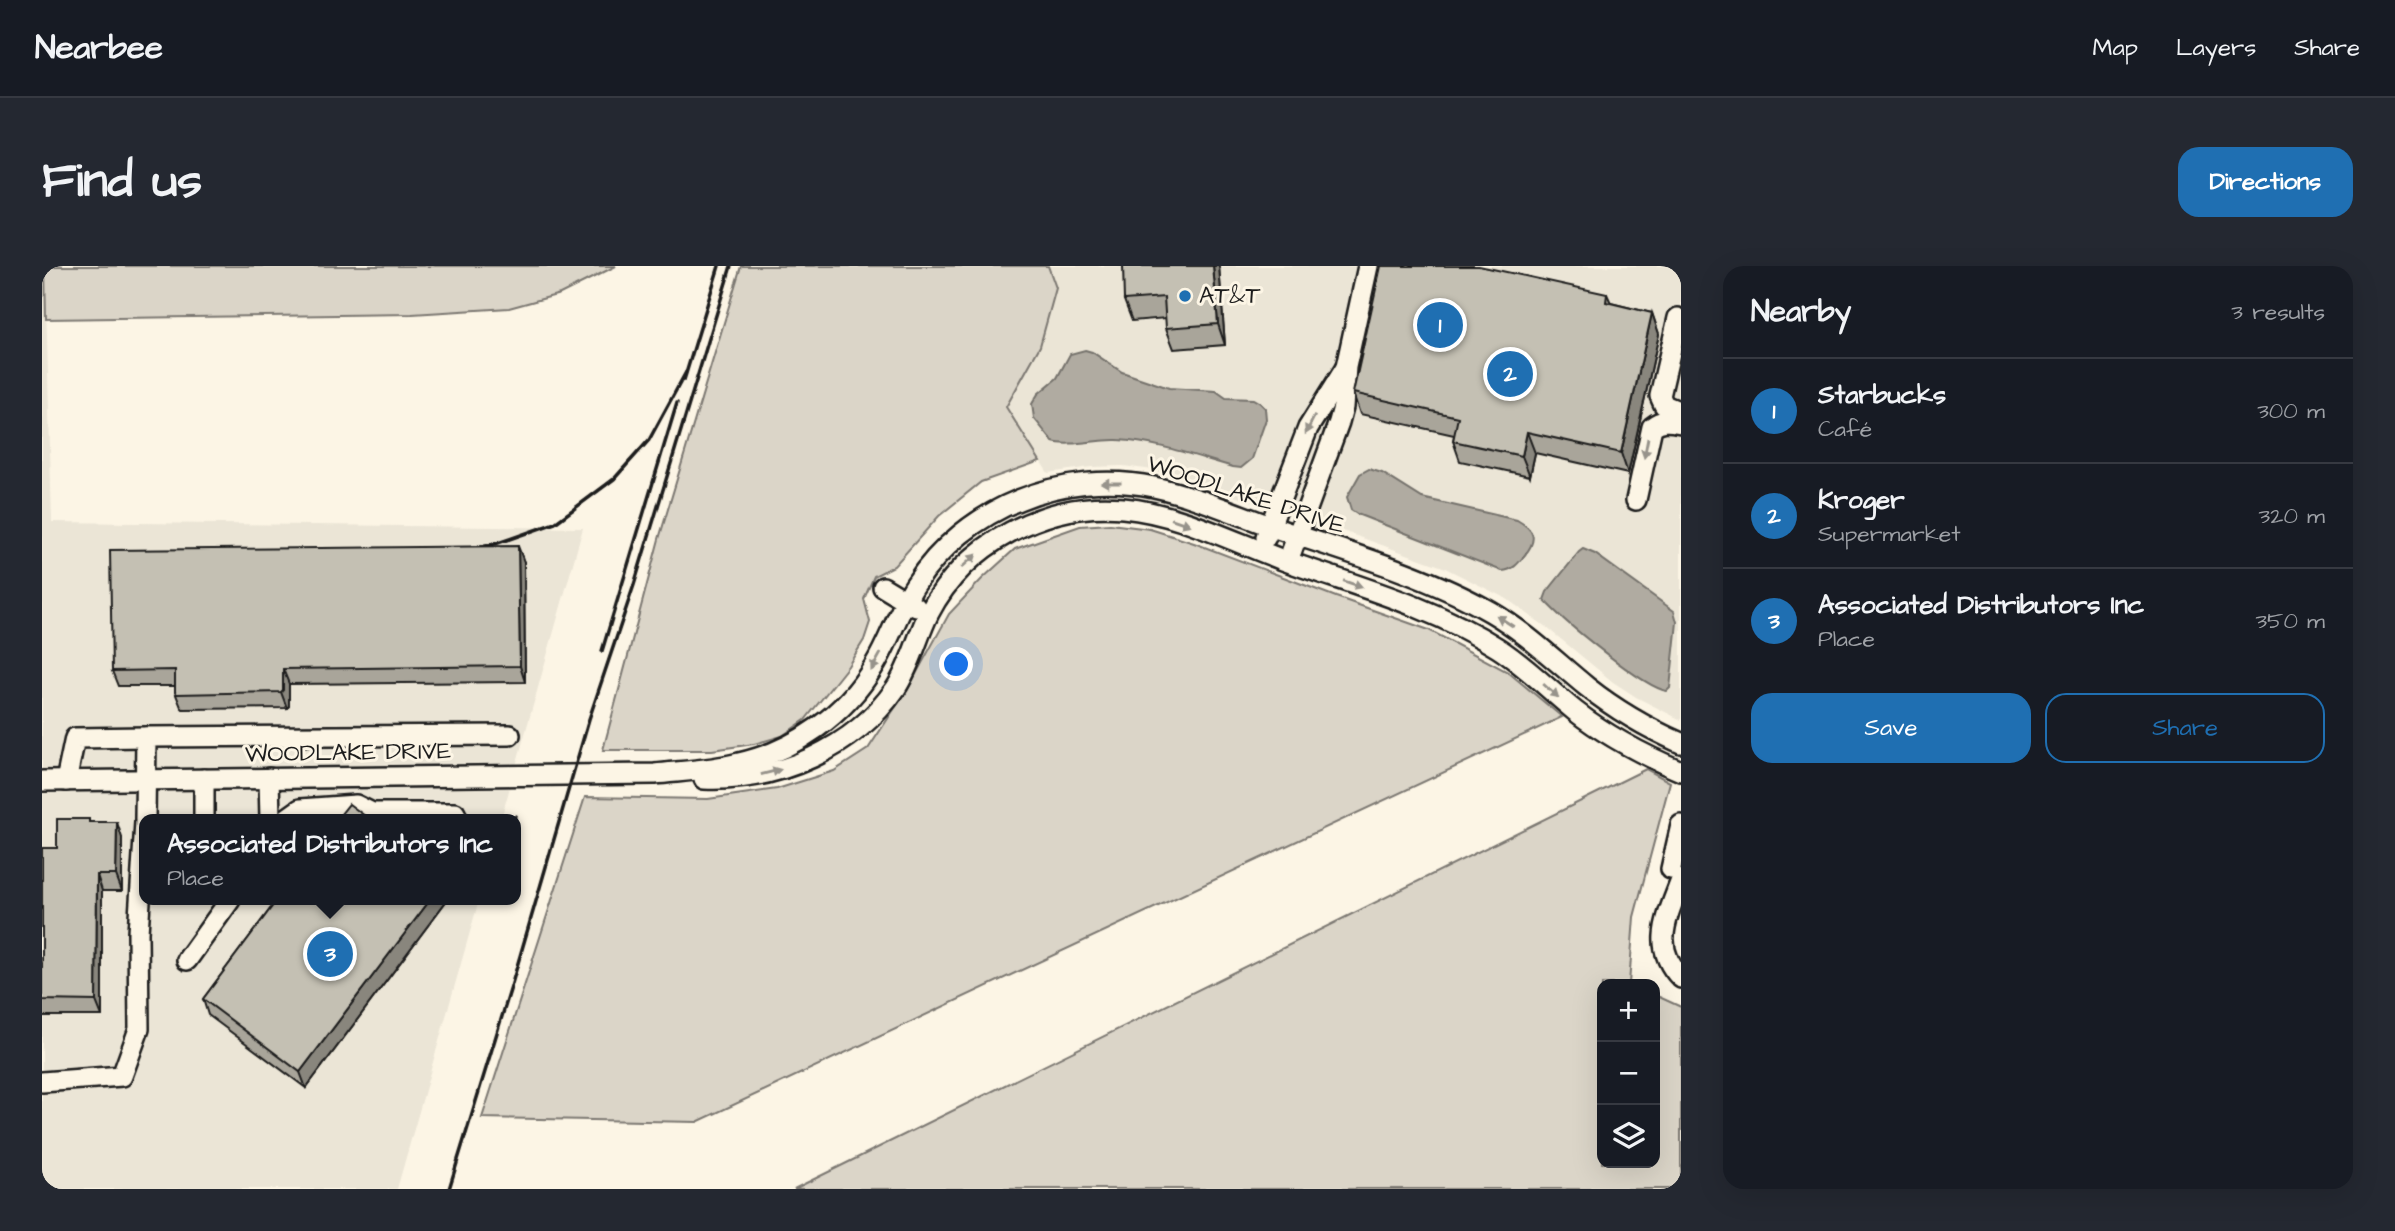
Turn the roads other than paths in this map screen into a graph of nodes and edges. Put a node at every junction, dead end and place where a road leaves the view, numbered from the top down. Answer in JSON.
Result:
{"nodes":[{"id":1,"x":1368,"y":266,"type":"edge"},
{"id":2,"x":1678,"y":318,"type":"dead end"},
{"id":3,"x":1346,"y":367,"type":"junction"},
{"id":4,"x":1681,"y":412,"type":"edge"},
{"id":5,"x":1681,"y":423,"type":"edge"},
{"id":6,"x":1636,"y":500,"type":"dead end"},
{"id":7,"x":1270,"y":526,"type":"junction"},
{"id":8,"x":1298,"y":536,"type":"junction"},
{"id":9,"x":1260,"y":551,"type":"junction"},
{"id":10,"x":1288,"y":561,"type":"junction"},
{"id":11,"x":883,"y":587,"type":"dead end"},
{"id":12,"x":905,"y":601,"type":"junction"},
{"id":13,"x":928,"y":615,"type":"junction"},
{"id":14,"x":510,"y":735,"type":"dead end"},
{"id":15,"x":146,"y":737,"type":"junction"},
{"id":16,"x":1681,"y":743,"type":"edge"},
{"id":17,"x":1681,"y":771,"type":"edge"},
{"id":18,"x":655,"y":774,"type":"junction"},
{"id":19,"x":269,"y":778,"type":"junction"},
{"id":20,"x":204,"y":779,"type":"junction"},
{"id":21,"x":145,"y":780,"type":"junction"},
{"id":22,"x":42,"y":781,"type":"edge"},
{"id":23,"x":66,"y":781,"type":"junction"},
{"id":24,"x":145,"y":814,"type":"edge"},
{"id":25,"x":204,"y":814,"type":"edge"},
{"id":26,"x":270,"y":814,"type":"edge"},
{"id":27,"x":293,"y":814,"type":"edge"},
{"id":28,"x":456,"y":814,"type":"edge"},
{"id":29,"x":1681,"y":825,"type":"edge"},
{"id":30,"x":1676,"y":875,"type":"edge"},
{"id":31,"x":140,"y":905,"type":"edge"},
{"id":32,"x":221,"y":905,"type":"edge"},
{"id":33,"x":187,"y":960,"type":"dead end"},
{"id":34,"x":1681,"y":978,"type":"edge"},
{"id":35,"x":42,"y":1082,"type":"edge"}],
"edges":[{"from":1,"to":3,"type":"street"},
{"from":2,"to":4,"type":"street"},
{"from":3,"to":7,"type":"street","one_way":true},
{"from":3,"to":8,"type":"street"},
{"from":5,"to":6,"type":"street","one_way":true},
{"from":7,"to":8,"type":"street","name":"WOODLAKE DRIVE"},
{"from":7,"to":9,"type":"street"},
{"from":7,"to":12,"type":"street","name":"WOODLAKE DRIVE","one_way":true},
{"from":8,"to":10,"type":"street"},
{"from":16,"to":8,"type":"street","name":"WOODLAKE DRIVE","one_way":true},
{"from":9,"to":10,"type":"street","name":"WOODLAKE DRIVE"},
{"from":13,"to":9,"type":"street","name":"WOODLAKE DRIVE","one_way":true},
{"from":10,"to":17,"type":"street","name":"WOODLAKE DRIVE","one_way":true},
{"from":11,"to":12,"type":"street"},
{"from":12,"to":13,"type":"street"},
{"from":12,"to":18,"type":"street","name":"WOODLAKE DRIVE","one_way":true},
{"from":18,"to":13,"type":"street","name":"WOODLAKE DRIVE","one_way":true},
{"from":14,"to":15,"type":"street"},
{"from":15,"to":21,"type":"street"},
{"from":15,"to":23,"type":"street"},
{"from":18,"to":19,"type":"street","name":"WOODLAKE DRIVE"},
{"from":19,"to":20,"type":"street","name":"WOODLAKE DRIVE"},
{"from":19,"to":26,"type":"street"},
{"from":20,"to":21,"type":"street","name":"WOODLAKE DRIVE"},
{"from":20,"to":25,"type":"street"},
{"from":21,"to":23,"type":"street","name":"WOODLAKE DRIVE"},
{"from":21,"to":24,"type":"street"},
{"from":22,"to":23,"type":"street","name":"WOODLAKE DRIVE"},
{"from":27,"to":28,"type":"street"},
{"from":29,"to":30,"type":"street"},
{"from":30,"to":34,"type":"street"},
{"from":31,"to":35,"type":"street"},
{"from":32,"to":33,"type":"street"}]}
